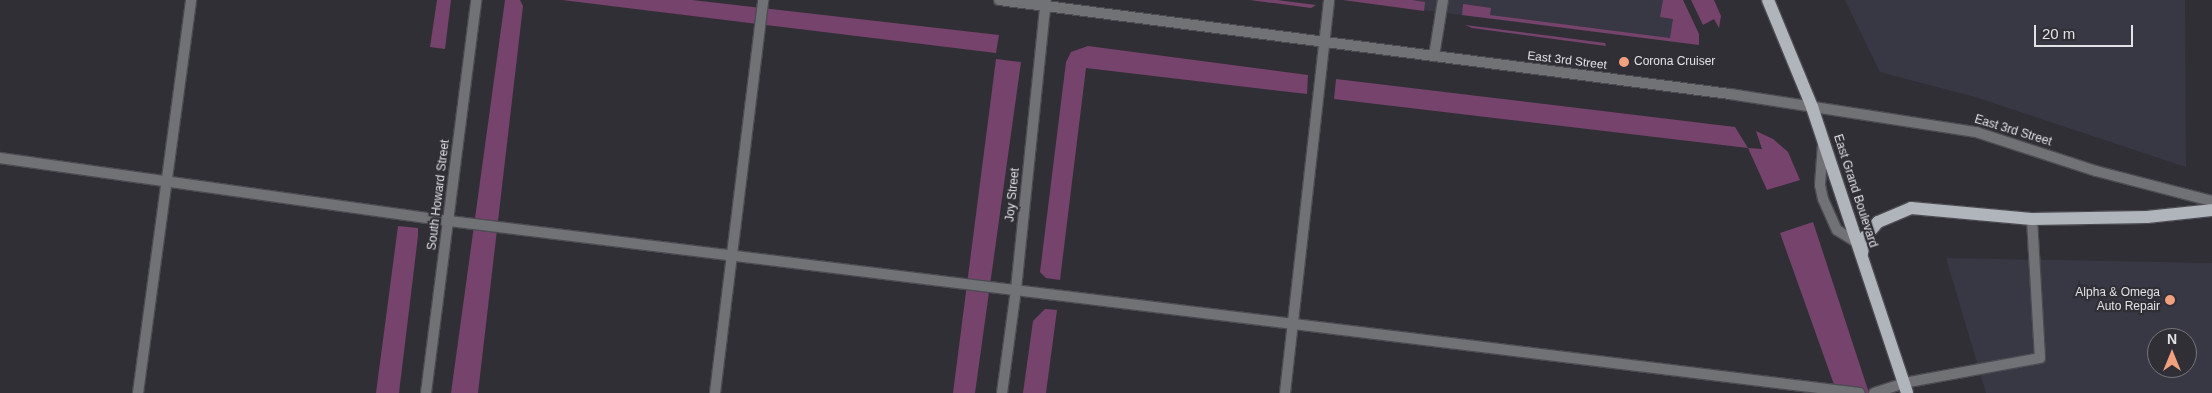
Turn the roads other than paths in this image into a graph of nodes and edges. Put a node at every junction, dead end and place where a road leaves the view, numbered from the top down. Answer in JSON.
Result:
{"nodes":[{"id":1,"x":191,"y":0,"type":"edge"},
{"id":2,"x":476,"y":0,"type":"edge"},
{"id":3,"x":763,"y":0,"type":"edge"},
{"id":4,"x":999,"y":0,"type":"edge"},
{"id":5,"x":1330,"y":0,"type":"edge"},
{"id":6,"x":1443,"y":0,"type":"edge"},
{"id":7,"x":1768,"y":0,"type":"edge"},
{"id":8,"x":1045,"y":4,"type":"edge"},
{"id":9,"x":1324,"y":42,"type":"junction"},
{"id":10,"x":1434,"y":56,"type":"junction"},
{"id":11,"x":1812,"y":106,"type":"junction"},
{"id":12,"x":1823,"y":140,"type":"junction"},
{"id":13,"x":0,"y":158,"type":"edge"},
{"id":14,"x":164,"y":182,"type":"junction"},
{"id":15,"x":2212,"y":201,"type":"edge"},
{"id":16,"x":2212,"y":210,"type":"edge"},
{"id":17,"x":2032,"y":219,"type":"junction"},
{"id":18,"x":449,"y":221,"type":"junction"},
{"id":19,"x":1860,"y":249,"type":"junction"},
{"id":20,"x":732,"y":253,"type":"junction"},
{"id":21,"x":1016,"y":289,"type":"junction"},
{"id":22,"x":1293,"y":325,"type":"junction"},
{"id":23,"x":1906,"y":388,"type":"edge"},
{"id":24,"x":138,"y":393,"type":"edge"},
{"id":25,"x":426,"y":393,"type":"edge"},
{"id":26,"x":715,"y":393,"type":"edge"},
{"id":27,"x":1002,"y":393,"type":"edge"},
{"id":28,"x":1285,"y":393,"type":"edge"},
{"id":29,"x":1860,"y":393,"type":"edge"},
{"id":30,"x":1874,"y":393,"type":"edge"}],
"edges":[{"from":1,"to":14,"type":"street"},
{"from":2,"to":18,"type":"street","name":"South Howard Street"},
{"from":3,"to":20,"type":"street"},
{"from":4,"to":8,"type":"street","name":"East 3rd Street"},
{"from":5,"to":9,"type":"street"},
{"from":6,"to":10,"type":"street"},
{"from":7,"to":11,"type":"main road","name":"East Grand Boulevard"},
{"from":8,"to":9,"type":"street","name":"East 3rd Street"},
{"from":8,"to":21,"type":"street","name":"Joy Street"},
{"from":9,"to":10,"type":"street","name":"East 3rd Street"},
{"from":9,"to":22,"type":"street"},
{"from":10,"to":11,"type":"street","name":"East 3rd Street"},
{"from":11,"to":12,"type":"main road","name":"East Grand Boulevard"},
{"from":11,"to":15,"type":"street","name":"East 3rd Street"},
{"from":12,"to":19,"type":"main road","name":"East Grand Boulevard"},
{"from":12,"to":19,"type":"street"},
{"from":13,"to":14,"type":"street"},
{"from":14,"to":18,"type":"street"},
{"from":14,"to":24,"type":"street"},
{"from":16,"to":17,"type":"main road"},
{"from":17,"to":19,"type":"main road"},
{"from":17,"to":23,"type":"street"},
{"from":18,"to":20,"type":"street"},
{"from":18,"to":25,"type":"street","name":"South Howard Street"},
{"from":19,"to":23,"type":"main road","name":"East Grand Boulevard"},
{"from":20,"to":21,"type":"street"},
{"from":20,"to":26,"type":"street"},
{"from":21,"to":22,"type":"street"},
{"from":21,"to":27,"type":"street","name":"Joy Street"},
{"from":22,"to":28,"type":"street"},
{"from":22,"to":29,"type":"street"},
{"from":23,"to":30,"type":"street"}]}
